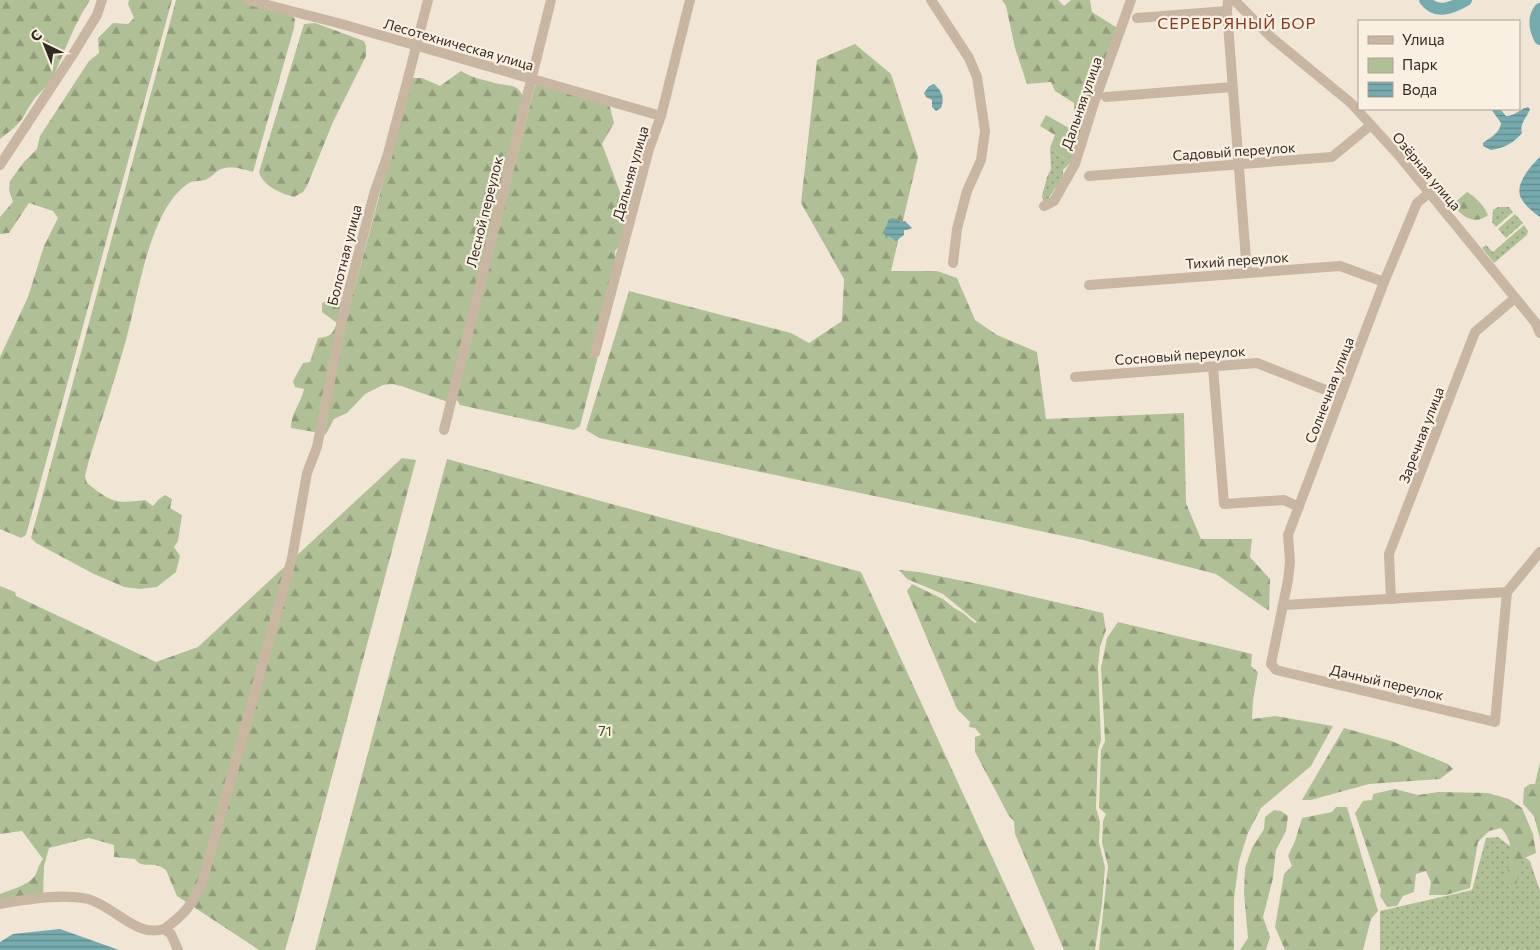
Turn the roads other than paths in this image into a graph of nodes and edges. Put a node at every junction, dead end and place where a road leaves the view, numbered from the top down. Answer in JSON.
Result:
{"nodes":[{"id":1,"x":102,"y":0,"type":"edge"},
{"id":2,"x":248,"y":0,"type":"edge"},
{"id":3,"x":428,"y":0,"type":"edge"},
{"id":4,"x":551,"y":0,"type":"edge"},
{"id":5,"x":690,"y":0,"type":"edge"},
{"id":6,"x":931,"y":0,"type":"edge"},
{"id":7,"x":1131,"y":0,"type":"edge"},
{"id":8,"x":1228,"y":0,"type":"edge"},
{"id":9,"x":1234,"y":0,"type":"edge"},
{"id":10,"x":1227,"y":11,"type":"junction"},
{"id":11,"x":1137,"y":18,"type":"dead end"},
{"id":12,"x":416,"y":46,"type":"junction"},
{"id":13,"x":531,"y":79,"type":"junction"},
{"id":14,"x":1232,"y":86,"type":"junction"},
{"id":15,"x":1106,"y":97,"type":"dead end"},
{"id":16,"x":662,"y":116,"type":"junction"},
{"id":17,"x":1371,"y":125,"type":"junction"},
{"id":18,"x":1239,"y":164,"type":"junction"},
{"id":19,"x":0,"y":165,"type":"edge"},
{"id":20,"x":1089,"y":176,"type":"dead end"},
{"id":21,"x":1428,"y":194,"type":"junction"},
{"id":22,"x":1044,"y":206,"type":"dead end"},
{"id":23,"x":953,"y":262,"type":"dead end"},
{"id":24,"x":1247,"y":273,"type":"junction"},
{"id":25,"x":1384,"y":282,"type":"junction"},
{"id":26,"x":1090,"y":285,"type":"dead end"},
{"id":27,"x":1515,"y":298,"type":"junction"},
{"id":28,"x":1540,"y":333,"type":"edge"},
{"id":29,"x":595,"y":353,"type":"dead end"},
{"id":30,"x":1213,"y":367,"type":"junction"},
{"id":31,"x":1075,"y":377,"type":"dead end"},
{"id":32,"x":1341,"y":396,"type":"junction"},
{"id":33,"x":444,"y":430,"type":"dead end"},
{"id":34,"x":1299,"y":506,"type":"junction"},
{"id":35,"x":1540,"y":552,"type":"edge"},
{"id":36,"x":1506,"y":592,"type":"junction"},
{"id":37,"x":1391,"y":599,"type":"junction"},
{"id":38,"x":1284,"y":605,"type":"junction"},
{"id":39,"x":1272,"y":668,"type":"joint"},
{"id":40,"x":0,"y":904,"type":"edge"},
{"id":41,"x":164,"y":929,"type":"junction"},
{"id":42,"x":178,"y":950,"type":"edge"}],
"edges":[{"from":1,"to":19,"type":"street"},
{"from":2,"to":12,"type":"street","name":"Лесотехническая улица"},
{"from":3,"to":12,"type":"street","name":"Болотная улица"},
{"from":4,"to":13,"type":"street","name":"Лесной переулок"},
{"from":5,"to":16,"type":"street","name":"Дальняя улица"},
{"from":6,"to":23,"type":"street"},
{"from":7,"to":22,"type":"street","name":"Дальняя улица"},
{"from":8,"to":10,"type":"street"},
{"from":9,"to":17,"type":"street","name":"Озёрная улица"},
{"from":10,"to":11,"type":"street"},
{"from":10,"to":14,"type":"street"},
{"from":12,"to":13,"type":"street","name":"Лесотехническая улица"},
{"from":12,"to":41,"type":"street","name":"Болотная улица"},
{"from":13,"to":16,"type":"street","name":"Лесотехническая улица"},
{"from":13,"to":33,"type":"street","name":"Лесной переулок"},
{"from":14,"to":15,"type":"street"},
{"from":14,"to":18,"type":"street"},
{"from":16,"to":29,"type":"street","name":"Дальняя улица"},
{"from":17,"to":18,"type":"street","name":"Садовый переулок"},
{"from":17,"to":21,"type":"street","name":"Озёрная улица"},
{"from":18,"to":20,"type":"street","name":"Садовый переулок"},
{"from":18,"to":24,"type":"street"},
{"from":21,"to":25,"type":"street","name":"Солнечная улица"},
{"from":21,"to":27,"type":"street","name":"Озёрная улица"},
{"from":24,"to":25,"type":"street","name":"Тихий переулок"},
{"from":24,"to":26,"type":"street","name":"Тихий переулок"},
{"from":25,"to":32,"type":"street","name":"Солнечная улица"},
{"from":27,"to":28,"type":"street","name":"Озёрная улица"},
{"from":27,"to":37,"type":"street","name":"Заречная улица"},
{"from":30,"to":31,"type":"street","name":"Сосновый переулок"},
{"from":30,"to":32,"type":"street","name":"Сосновый переулок"},
{"from":30,"to":34,"type":"street"},
{"from":32,"to":34,"type":"street","name":"Солнечная улица"},
{"from":34,"to":38,"type":"street","name":"Солнечная улица"},
{"from":35,"to":36,"type":"street"},
{"from":36,"to":37,"type":"street"},
{"from":36,"to":39,"type":"street","name":"Дачный переулок"},
{"from":37,"to":38,"type":"street"},
{"from":38,"to":39,"type":"street","name":"Солнечная улица"},
{"from":40,"to":41,"type":"street"},
{"from":41,"to":42,"type":"street"}]}
